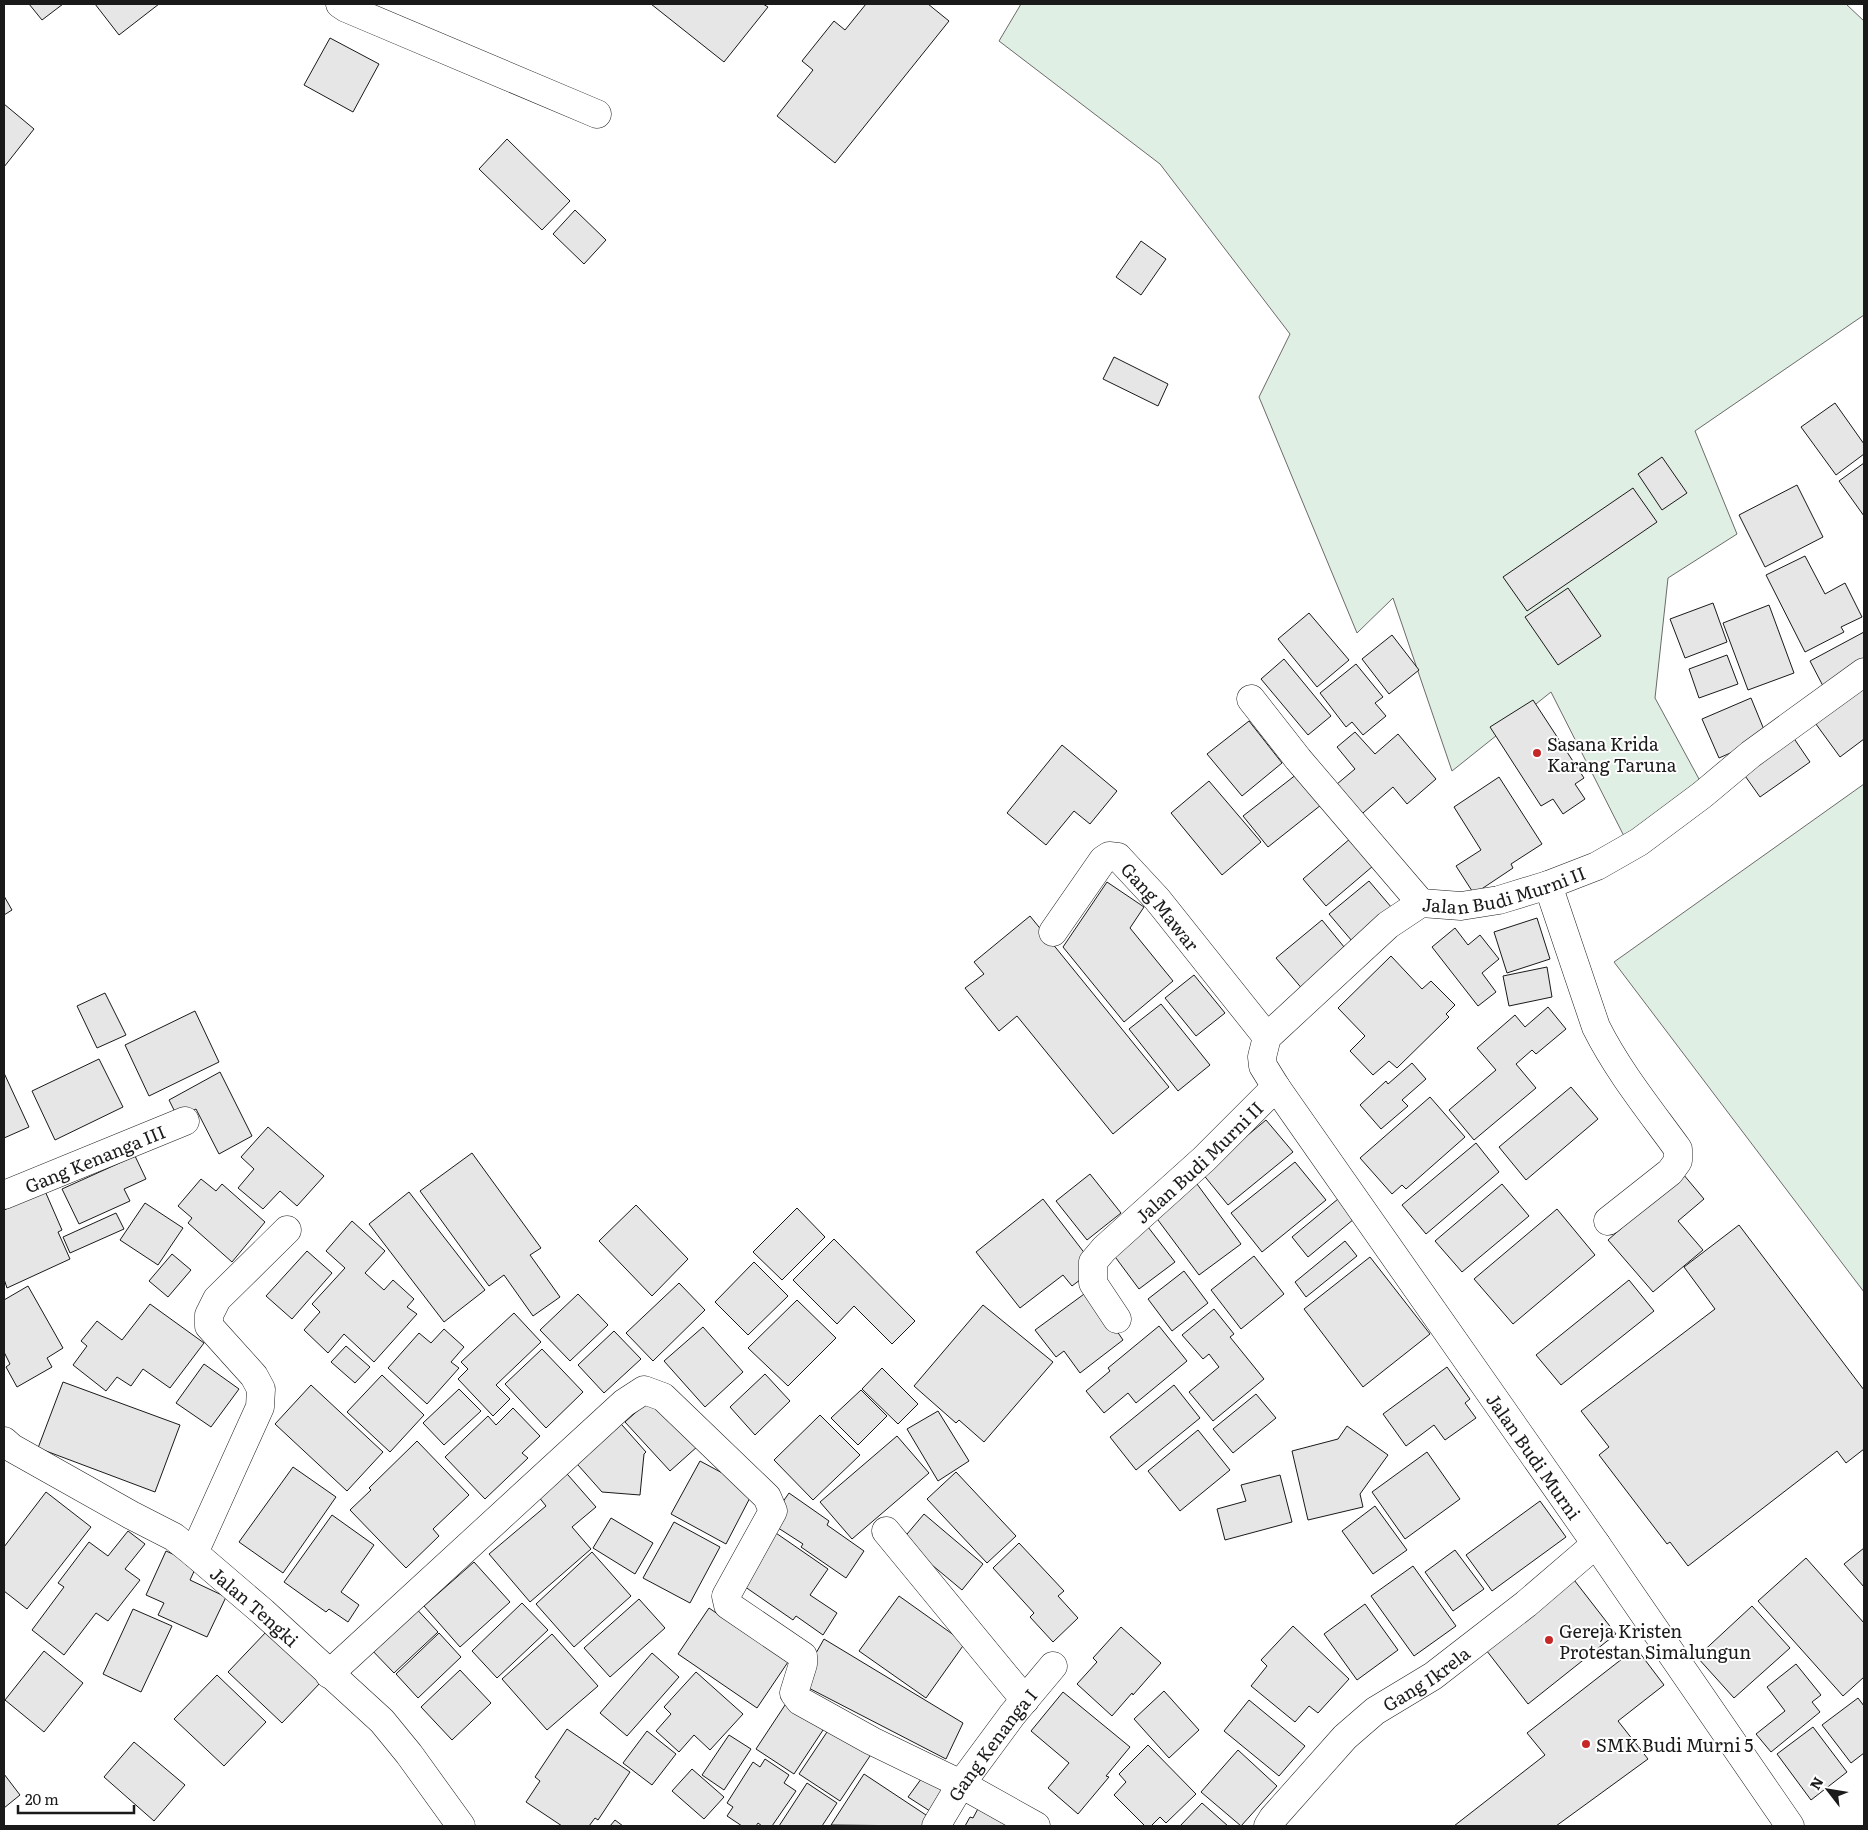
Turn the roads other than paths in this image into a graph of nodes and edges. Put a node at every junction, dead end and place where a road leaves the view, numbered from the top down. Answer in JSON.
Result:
{"nodes":[{"id":1,"x":340,"y":4,"type":"edge"},
{"id":2,"x":597,"y":114,"type":"dead end"},
{"id":3,"x":1864,"y":672,"type":"edge"},
{"id":4,"x":1251,"y":699,"type":"dead end"},
{"id":5,"x":1548,"y":885,"type":"junction"},
{"id":6,"x":1421,"y":903,"type":"junction"},
{"id":7,"x":1053,"y":932,"type":"dead end"},
{"id":8,"x":1267,"y":1037,"type":"junction"},
{"id":9,"x":1276,"y":1087,"type":"junction"},
{"id":10,"x":185,"y":1120,"type":"dead end"},
{"id":11,"x":4,"y":1195,"type":"edge"},
{"id":12,"x":1608,"y":1221,"type":"dead end"},
{"id":13,"x":287,"y":1230,"type":"dead end"},
{"id":14,"x":1117,"y":1319,"type":"dead end"},
{"id":15,"x":4,"y":1441,"type":"edge"},
{"id":16,"x":886,"y":1531,"type":"dead end"},
{"id":17,"x":1596,"y":1544,"type":"junction"},
{"id":18,"x":194,"y":1553,"type":"junction"},
{"id":19,"x":1053,"y":1666,"type":"dead end"},
{"id":20,"x":329,"y":1674,"type":"junction"},
{"id":21,"x":1025,"y":1700,"type":"junction"},
{"id":22,"x":961,"y":1784,"type":"junction"},
{"id":23,"x":461,"y":1826,"type":"edge"},
{"id":24,"x":936,"y":1826,"type":"edge"},
{"id":25,"x":1036,"y":1826,"type":"edge"},
{"id":26,"x":1268,"y":1826,"type":"edge"},
{"id":27,"x":1790,"y":1826,"type":"edge"}],
"edges":[{"from":1,"to":2,"type":"street"},
{"from":3,"to":5,"type":"street","name":"Jalan Budi Murni II"},
{"from":4,"to":6,"type":"street"},
{"from":5,"to":6,"type":"street","name":"Jalan Budi Murni II"},
{"from":5,"to":12,"type":"street"},
{"from":6,"to":8,"type":"street","name":"Jalan Budi Murni II"},
{"from":7,"to":8,"type":"street","name":"Gang Mawar"},
{"from":8,"to":9,"type":"street","name":"Jalan Budi Murni II"},
{"from":9,"to":14,"type":"street","name":"Jalan Budi Murni II"},
{"from":9,"to":17,"type":"street","name":"Jalan Budi Murni"},
{"from":10,"to":11,"type":"street","name":"Gang Kenanga III"},
{"from":13,"to":18,"type":"street"},
{"from":15,"to":18,"type":"street","name":"Jalan Tengki"},
{"from":16,"to":21,"type":"street"},
{"from":17,"to":26,"type":"street","name":"Gang Ikrela"},
{"from":17,"to":27,"type":"street","name":"Jalan Budi Murni"},
{"from":18,"to":20,"type":"street","name":"Jalan Tengki"},
{"from":19,"to":21,"type":"street","name":"Gang Kenanga I"},
{"from":20,"to":22,"type":"street"},
{"from":20,"to":23,"type":"street","name":"Jalan Tengki"},
{"from":21,"to":22,"type":"street","name":"Gang Kenanga I"},
{"from":22,"to":24,"type":"street","name":"Gang Kenanga I"},
{"from":22,"to":25,"type":"street"}]}
